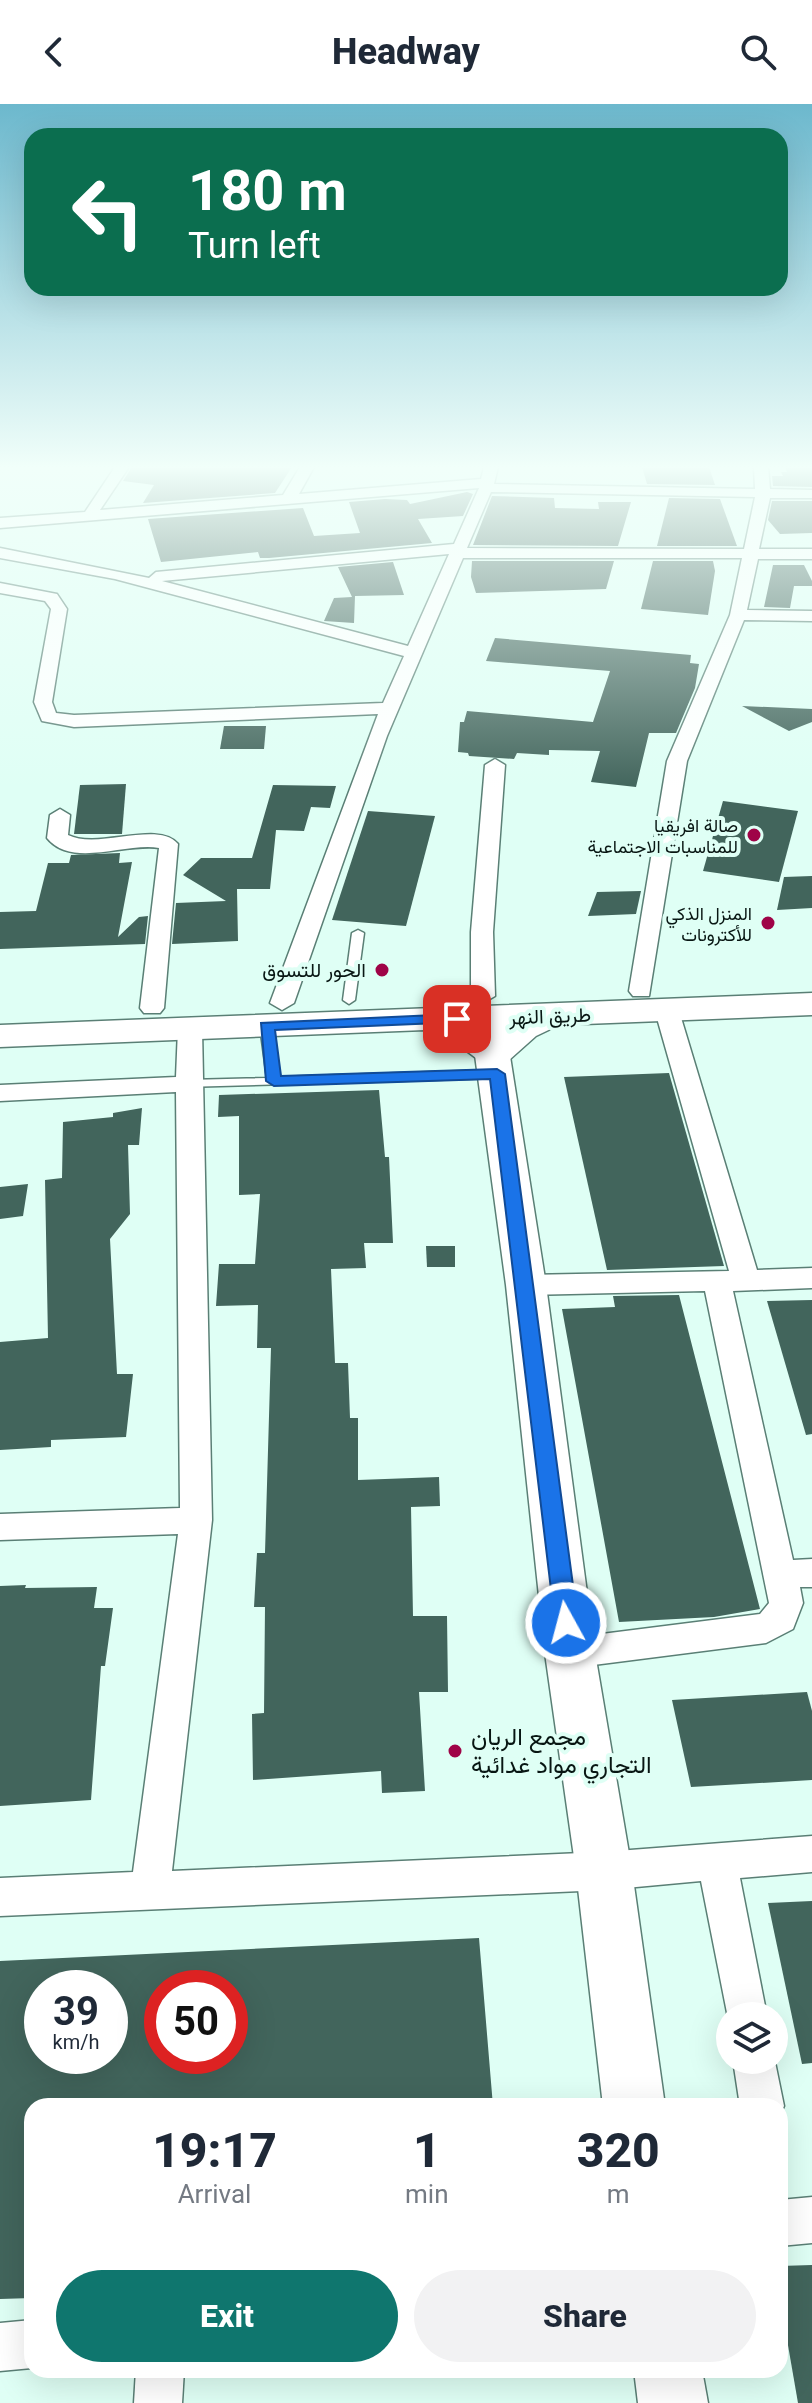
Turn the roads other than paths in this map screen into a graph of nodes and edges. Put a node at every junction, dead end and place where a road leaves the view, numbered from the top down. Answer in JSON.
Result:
{"nodes":[{"id":1,"x":115,"y":574,"type":"edge"},
{"id":2,"x":190,"y":574,"type":"edge"},
{"id":3,"x":447,"y":574,"type":"edge"},
{"id":4,"x":746,"y":574,"type":"edge"},
{"id":5,"x":136,"y":579,"type":"junction"},
{"id":6,"x":0,"y":588,"type":"edge"},
{"id":7,"x":738,"y":615,"type":"junction"},
{"id":8,"x":812,"y":616,"type":"edge"},
{"id":9,"x":413,"y":653,"type":"junction"},
{"id":10,"x":389,"y":708,"type":"junction"},
{"id":11,"x":495,"y":765,"type":"dead end"},
{"id":12,"x":60,"y":815,"type":"dead end"},
{"id":13,"x":358,"y":933,"type":"dead end"},
{"id":14,"x":812,"y":983,"type":"edge"},
{"id":15,"x":349,"y":1000,"type":"junction"},
{"id":16,"x":654,"y":1001,"type":"junction"},
{"id":17,"x":812,"y":1004,"type":"edge"},
{"id":18,"x":152,"y":1008,"type":"junction"},
{"id":19,"x":0,"y":1015,"type":"edge"},
{"id":20,"x":274,"y":1015,"type":"junction"},
{"id":21,"x":190,"y":1029,"type":"junction"},
{"id":22,"x":490,"y":1035,"type":"junction"},
{"id":23,"x":0,"y":1036,"type":"edge"},
{"id":24,"x":274,"y":1081,"type":"junction"},
{"id":25,"x":188,"y":1084,"type":"junction"},
{"id":26,"x":0,"y":1093,"type":"edge"},
{"id":27,"x":812,"y":1278,"type":"edge"},
{"id":28,"x":732,"y":1281,"type":"junction"},
{"id":29,"x":526,"y":1285,"type":"junction"},
{"id":30,"x":196,"y":1520,"type":"junction"},
{"id":31,"x":0,"y":1527,"type":"edge"},
{"id":32,"x":796,"y":1574,"type":"edge"},
{"id":33,"x":570,"y":1653,"type":"junction"},
{"id":34,"x":812,"y":1854,"type":"edge"},
{"id":35,"x":717,"y":1862,"type":"junction"},
{"id":36,"x":604,"y":1871,"type":"junction"},
{"id":37,"x":150,"y":1891,"type":"junction"},
{"id":38,"x":0,"y":1897,"type":"edge"},
{"id":39,"x":743,"y":2002,"type":"edge"},
{"id":40,"x":756,"y":2074,"type":"edge"},
{"id":41,"x":633,"y":2098,"type":"edge"},
{"id":42,"x":761,"y":2098,"type":"edge"},
{"id":43,"x":24,"y":2345,"type":"edge"},
{"id":44,"x":0,"y":2347,"type":"edge"},
{"id":45,"x":160,"y":2378,"type":"edge"},
{"id":46,"x":669,"y":2378,"type":"edge"},
{"id":47,"x":158,"y":2403,"type":"edge"},
{"id":48,"x":673,"y":2403,"type":"edge"}],
"edges":[{"from":1,"to":5,"type":"street"},
{"from":2,"to":5,"type":"street"},
{"from":3,"to":9,"type":"street"},
{"from":4,"to":7,"type":"street"},
{"from":5,"to":9,"type":"street"},
{"from":6,"to":10,"type":"street"},
{"from":7,"to":8,"type":"street"},
{"from":7,"to":16,"type":"street"},
{"from":9,"to":10,"type":"street"},
{"from":10,"to":20,"type":"street"},
{"from":11,"to":22,"type":"street"},
{"from":12,"to":18,"type":"street"},
{"from":13,"to":15,"type":"lane"},
{"from":14,"to":16,"type":"main road","name":"طريق النهر"},
{"from":15,"to":20,"type":"main road","name":"طريق النهر"},
{"from":15,"to":22,"type":"main road","name":"طريق النهر"},
{"from":16,"to":17,"type":"main road","name":"طريق النهر"},
{"from":16,"to":22,"type":"main road","name":"طريق النهر"},
{"from":16,"to":22,"type":"main road","name":"طريق النهر"},
{"from":16,"to":28,"type":"street"},
{"from":18,"to":19,"type":"main road","name":"طريق النهر"},
{"from":18,"to":20,"type":"main road","name":"طريق النهر"},
{"from":20,"to":21,"type":"main road","name":"طريق النهر"},
{"from":20,"to":22,"type":"main road","name":"طريق النهر"},
{"from":20,"to":24,"type":"lane"},
{"from":21,"to":23,"type":"main road","name":"طريق النهر"},
{"from":21,"to":25,"type":"street"},
{"from":22,"to":24,"type":"lane"},
{"from":22,"to":29,"type":"main road"},
{"from":24,"to":25,"type":"lane"},
{"from":25,"to":26,"type":"street"},
{"from":25,"to":30,"type":"street"},
{"from":27,"to":28,"type":"street"},
{"from":28,"to":29,"type":"street"},
{"from":28,"to":32,"type":"street"},
{"from":29,"to":33,"type":"main road"},
{"from":30,"to":31,"type":"street"},
{"from":30,"to":37,"type":"street"},
{"from":32,"to":33,"type":"street"},
{"from":33,"to":36,"type":"main road"},
{"from":34,"to":35,"type":"street"},
{"from":35,"to":36,"type":"street"},
{"from":35,"to":39,"type":"street"},
{"from":36,"to":37,"type":"street"},
{"from":36,"to":41,"type":"main road"},
{"from":37,"to":38,"type":"street"},
{"from":40,"to":42,"type":"street"},
{"from":43,"to":44,"type":"street"},
{"from":45,"to":47,"type":"street"},
{"from":46,"to":48,"type":"main road"}]}
